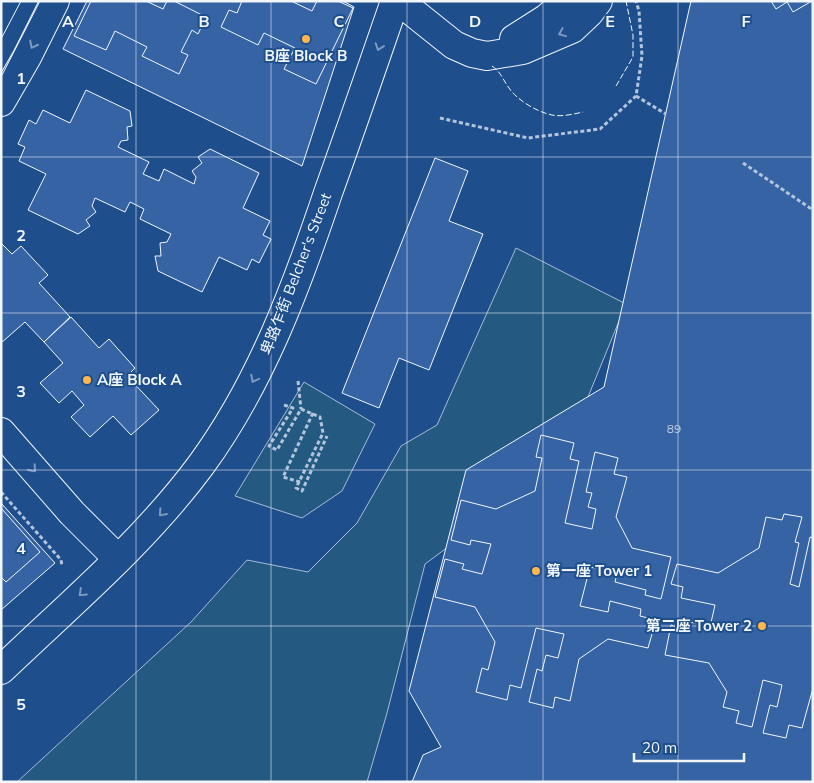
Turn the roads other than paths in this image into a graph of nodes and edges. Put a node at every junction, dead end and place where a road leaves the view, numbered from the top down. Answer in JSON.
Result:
{"nodes":[{"id":1,"x":55,"y":1,"type":"edge"},
{"id":2,"x":395,"y":1,"type":"edge"},
{"id":3,"x":399,"y":1,"type":"edge"},
{"id":4,"x":566,"y":1,"type":"edge"},
{"id":5,"x":598,"y":1,"type":"edge"},
{"id":6,"x":487,"y":56,"type":"junction"},
{"id":7,"x":1,"y":102,"type":"edge"},
{"id":8,"x":1,"y":432,"type":"edge"},
{"id":9,"x":118,"y":559,"type":"junction"},
{"id":10,"x":1,"y":670,"type":"edge"}],
"edges":[{"from":1,"to":7,"type":"main road","one_way":true},
{"from":2,"to":9,"type":"main road","name":"卑路乍街 Belcher's Street","one_way":true},
{"from":3,"to":6,"type":"main road"},
{"from":4,"to":6,"type":"main road"},
{"from":5,"to":6,"type":"main road","one_way":true},
{"from":8,"to":9,"type":"main road","one_way":true},
{"from":9,"to":10,"type":"main road","name":"卑路乍街 Belcher's Street","one_way":true}]}
